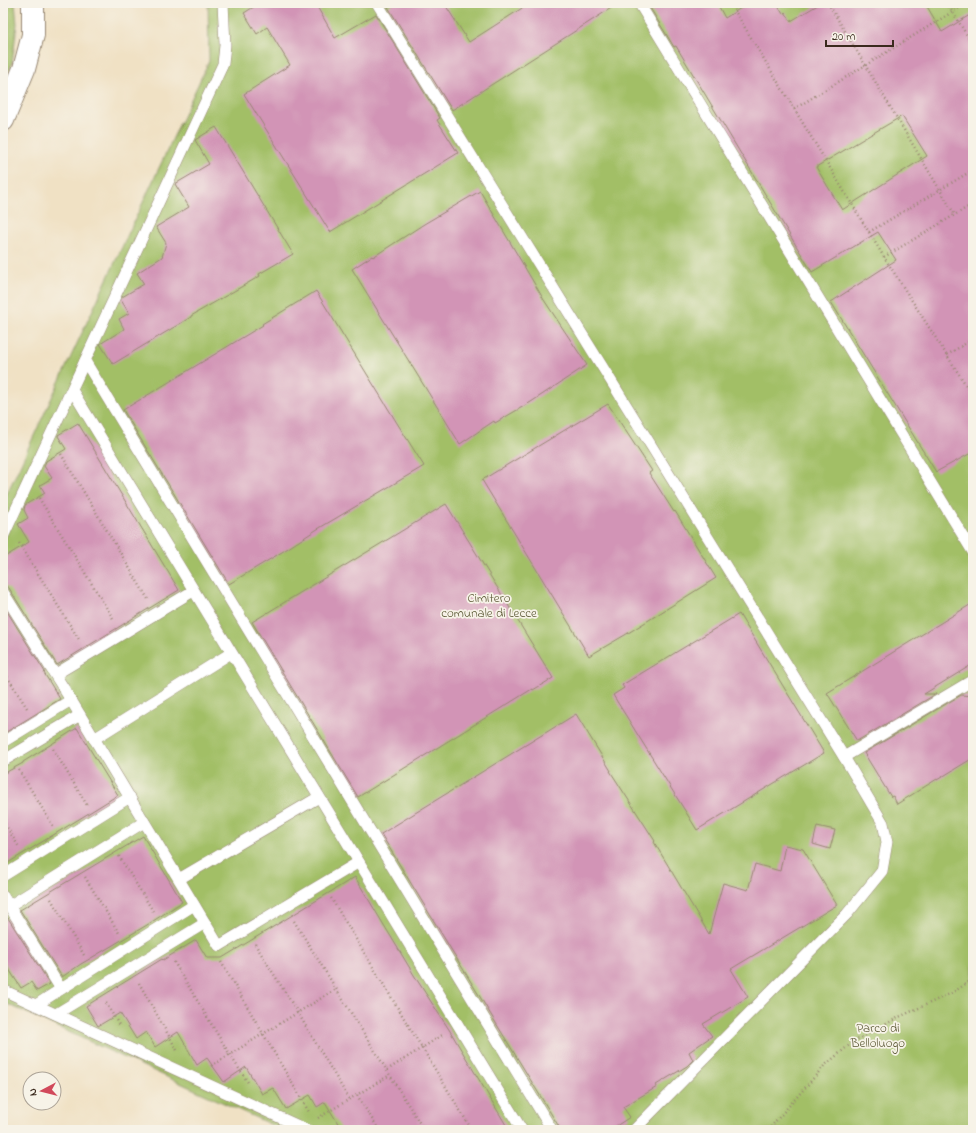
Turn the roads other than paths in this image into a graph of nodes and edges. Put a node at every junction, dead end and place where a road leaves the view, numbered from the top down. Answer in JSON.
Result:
{"nodes":[{"id":1,"x":33,"y":3,"type":"edge"},
{"id":2,"x":223,"y":3,"type":"edge"},
{"id":3,"x":377,"y":3,"type":"edge"},
{"id":4,"x":639,"y":3,"type":"edge"},
{"id":5,"x":3,"y":120,"type":"edge"},
{"id":6,"x":85,"y":361,"type":"junction"},
{"id":7,"x":72,"y":390,"type":"junction"},
{"id":8,"x":3,"y":537,"type":"edge"},
{"id":9,"x":973,"y":552,"type":"edge"},
{"id":10,"x":193,"y":591,"type":"junction"},
{"id":11,"x":3,"y":592,"type":"edge"},
{"id":12,"x":231,"y":653,"type":"junction"},
{"id":13,"x":56,"y":674,"type":"junction"},
{"id":14,"x":973,"y":680,"type":"edge"},
{"id":15,"x":71,"y":700,"type":"junction"},
{"id":16,"x":80,"y":715,"type":"junction"},
{"id":17,"x":94,"y":739,"type":"junction"},
{"id":18,"x":3,"y":742,"type":"edge"},
{"id":19,"x":844,"y":757,"type":"junction"},
{"id":20,"x":7,"y":759,"type":"edge"},
{"id":21,"x":130,"y":797,"type":"junction"},
{"id":22,"x":319,"y":797,"type":"junction"},
{"id":23,"x":144,"y":822,"type":"junction"},
{"id":24,"x":359,"y":862,"type":"junction"},
{"id":25,"x":3,"y":876,"type":"edge"},
{"id":26,"x":179,"y":879,"type":"junction"},
{"id":27,"x":3,"y":896,"type":"edge"},
{"id":28,"x":194,"y":905,"type":"junction"},
{"id":29,"x":9,"y":906,"type":"junction"},
{"id":30,"x":205,"y":923,"type":"junction"},
{"id":31,"x":61,"y":989,"type":"junction"},
{"id":32,"x":3,"y":990,"type":"edge"},
{"id":33,"x":36,"y":1005,"type":"junction"},
{"id":34,"x":56,"y":1014,"type":"junction"},
{"id":35,"x":307,"y":1130,"type":"edge"},
{"id":36,"x":522,"y":1130,"type":"edge"},
{"id":37,"x":552,"y":1130,"type":"edge"},
{"id":38,"x":634,"y":1130,"type":"edge"}],
"edges":[{"from":1,"to":5,"type":"main road"},
{"from":2,"to":6,"type":"lane"},
{"from":3,"to":19,"type":"lane"},
{"from":4,"to":9,"type":"lane"},
{"from":6,"to":7,"type":"lane"},
{"from":6,"to":37,"type":"lane"},
{"from":7,"to":8,"type":"lane"},
{"from":7,"to":10,"type":"lane"},
{"from":10,"to":12,"type":"lane"},
{"from":10,"to":13,"type":"lane"},
{"from":11,"to":13,"type":"lane"},
{"from":12,"to":17,"type":"lane"},
{"from":12,"to":22,"type":"lane"},
{"from":13,"to":15,"type":"lane"},
{"from":14,"to":19,"type":"lane"},
{"from":15,"to":16,"type":"lane"},
{"from":15,"to":18,"type":"lane"},
{"from":16,"to":17,"type":"lane"},
{"from":16,"to":20,"type":"lane"},
{"from":17,"to":21,"type":"lane"},
{"from":19,"to":38,"type":"lane"},
{"from":21,"to":23,"type":"lane"},
{"from":21,"to":25,"type":"lane"},
{"from":22,"to":24,"type":"lane"},
{"from":22,"to":26,"type":"lane"},
{"from":23,"to":26,"type":"lane"},
{"from":23,"to":29,"type":"lane"},
{"from":24,"to":30,"type":"lane"},
{"from":24,"to":36,"type":"lane"},
{"from":26,"to":28,"type":"lane"},
{"from":27,"to":29,"type":"lane"},
{"from":28,"to":30,"type":"lane"},
{"from":28,"to":31,"type":"lane"},
{"from":29,"to":31,"type":"lane"},
{"from":30,"to":34,"type":"lane"},
{"from":31,"to":33,"type":"lane"},
{"from":32,"to":33,"type":"lane"},
{"from":33,"to":34,"type":"lane"},
{"from":34,"to":35,"type":"lane"}]}
